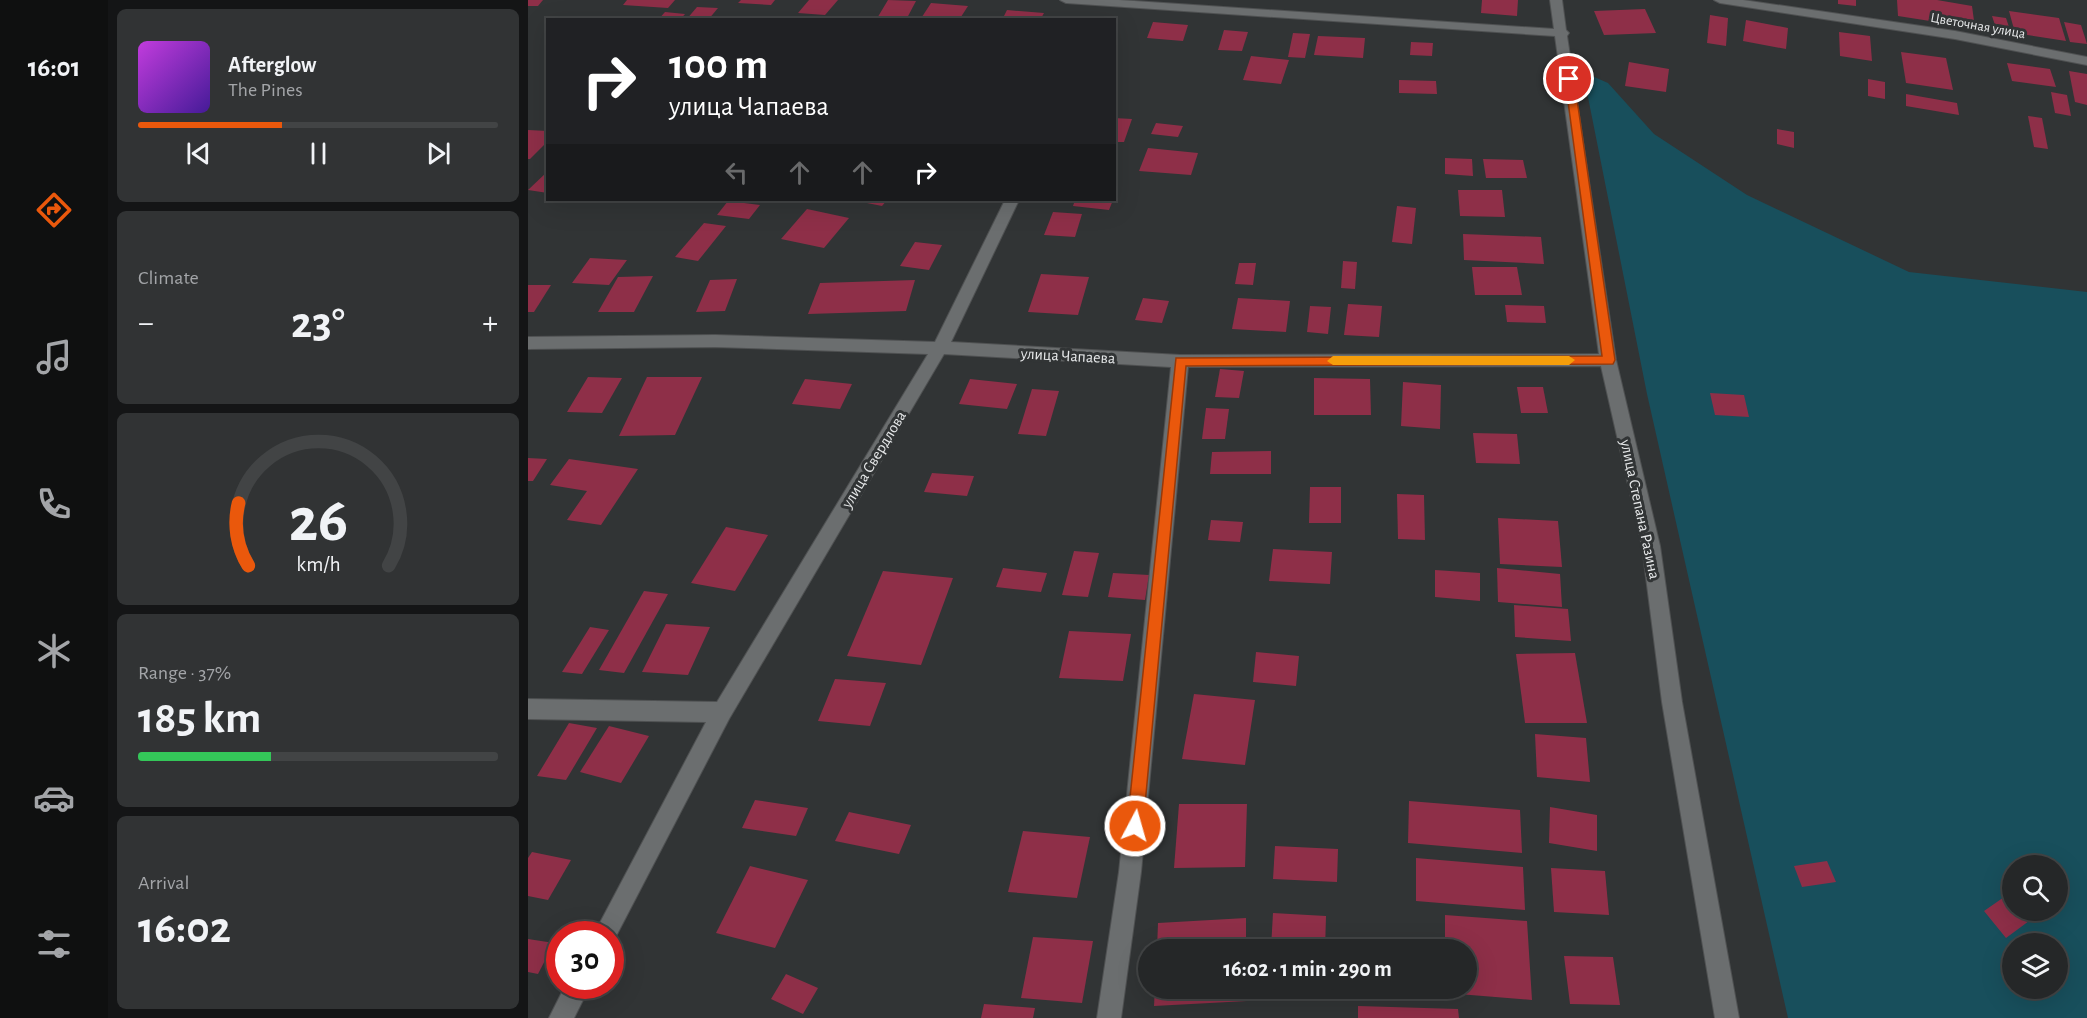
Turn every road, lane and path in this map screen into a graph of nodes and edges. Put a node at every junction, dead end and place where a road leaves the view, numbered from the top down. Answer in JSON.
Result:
{"nodes":[{"id":1,"x":1066,"y":0,"type":"edge"},
{"id":2,"x":1556,"y":0,"type":"edge"},
{"id":3,"x":1720,"y":0,"type":"edge"},
{"id":4,"x":1117,"y":5,"type":"edge"},
{"id":5,"x":1563,"y":33,"type":"junction"},
{"id":6,"x":2087,"y":61,"type":"edge"},
{"id":7,"x":1012,"y":201,"type":"edge"},
{"id":8,"x":528,"y":343,"type":"edge"},
{"id":9,"x":940,"y":348,"type":"junction"},
{"id":10,"x":1608,"y":360,"type":"junction"},
{"id":11,"x":1180,"y":361,"type":"junction"},
{"id":12,"x":528,"y":709,"type":"edge"},
{"id":13,"x":722,"y":712,"type":"junction"},
{"id":14,"x":612,"y":921,"type":"edge"},
{"id":15,"x":571,"y":999,"type":"edge"},
{"id":16,"x":561,"y":1018,"type":"edge"},
{"id":17,"x":1108,"y":1018,"type":"edge"},
{"id":18,"x":1727,"y":1018,"type":"edge"}],
"edges":[{"from":1,"to":4,"type":"street"},
{"from":2,"to":5,"type":"street","name":"улица Степана Разина"},
{"from":3,"to":6,"type":"street","name":"Цветочная улица"},
{"from":4,"to":5,"type":"street"},
{"from":5,"to":10,"type":"street","name":"улица Степана Разина"},
{"from":7,"to":9,"type":"street","name":"улица Свердлова"},
{"from":8,"to":9,"type":"street","name":"улица Чапаева"},
{"from":9,"to":11,"type":"street","name":"улица Чапаева"},
{"from":9,"to":13,"type":"street","name":"улица Свердлова"},
{"from":10,"to":11,"type":"street","name":"улица Чапаева"},
{"from":10,"to":18,"type":"street","name":"улица Степана Разина"},
{"from":11,"to":17,"type":"street"},
{"from":12,"to":13,"type":"street"},
{"from":13,"to":14,"type":"street","name":"улица Свердлова"},
{"from":15,"to":16,"type":"street"}]}
